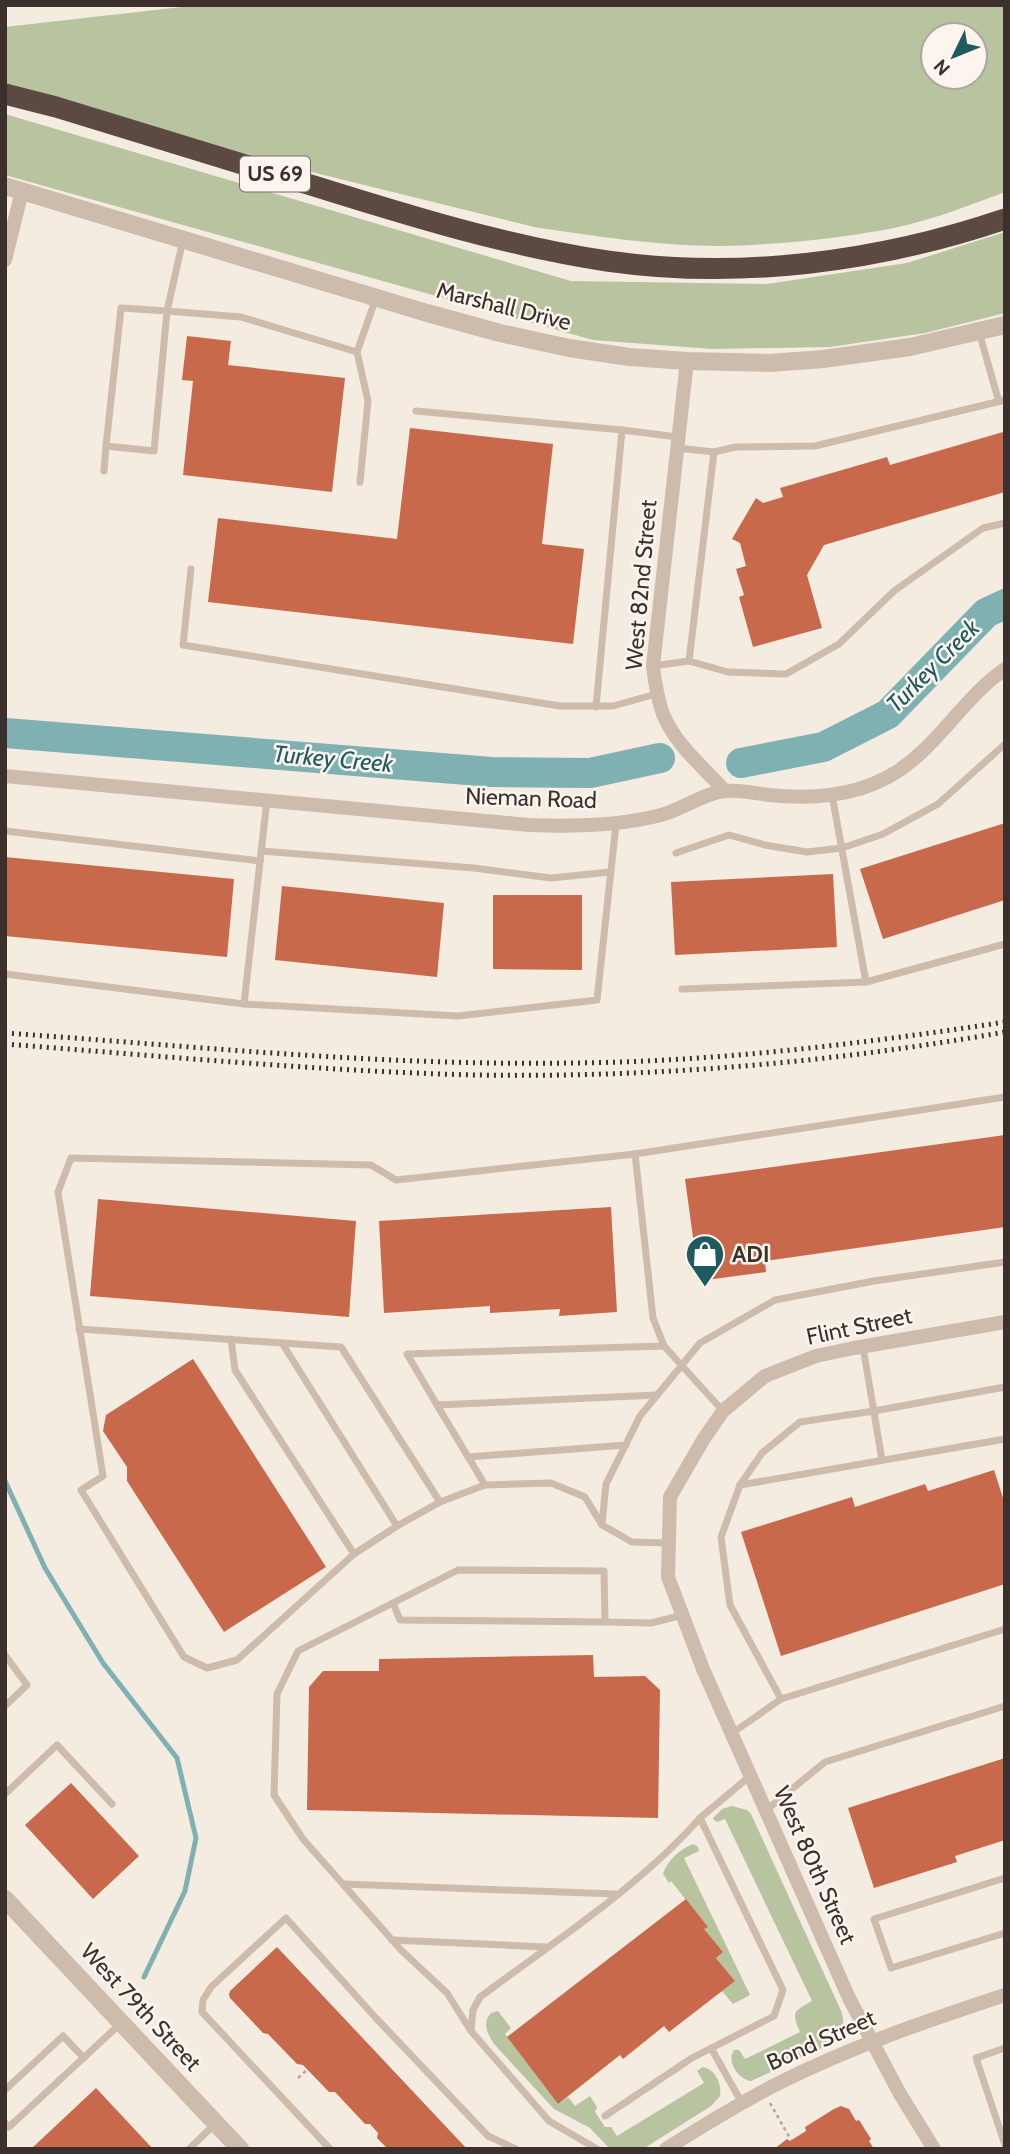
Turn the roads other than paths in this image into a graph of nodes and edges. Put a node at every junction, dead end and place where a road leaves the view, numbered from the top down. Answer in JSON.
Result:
{"nodes":[{"id":1,"x":5,"y":94,"type":"edge"},
{"id":2,"x":14,"y":189,"type":"edge"},
{"id":3,"x":1005,"y":219,"type":"edge"},
{"id":4,"x":183,"y":239,"type":"junction"},
{"id":5,"x":5,"y":260,"type":"edge"},
{"id":6,"x":376,"y":297,"type":"junction"},
{"id":7,"x":167,"y":311,"type":"junction"},
{"id":8,"x":1005,"y":325,"type":"edge"},
{"id":9,"x":979,"y":331,"type":"junction"},
{"id":10,"x":357,"y":352,"type":"junction"},
{"id":11,"x":687,"y":361,"type":"junction"},
{"id":12,"x":1002,"y":401,"type":"edge"},
{"id":13,"x":416,"y":411,"type":"dead end"},
{"id":14,"x":622,"y":430,"type":"junction"},
{"id":15,"x":678,"y":443,"type":"junction"},
{"id":16,"x":106,"y":446,"type":"junction"},
{"id":17,"x":714,"y":452,"type":"junction"},
{"id":18,"x":104,"y":471,"type":"dead end"},
{"id":19,"x":359,"y":482,"type":"dead end"},
{"id":20,"x":1005,"y":523,"type":"edge"},
{"id":21,"x":191,"y":569,"type":"dead end"},
{"id":22,"x":689,"y":661,"type":"junction"},
{"id":23,"x":653,"y":666,"type":"junction"},
{"id":24,"x":1005,"y":668,"type":"edge"},
{"id":25,"x":656,"y":694,"type":"junction"},
{"id":26,"x":596,"y":707,"type":"junction"},
{"id":27,"x":1005,"y":744,"type":"edge"},
{"id":28,"x":5,"y":776,"type":"edge"},
{"id":29,"x":724,"y":790,"type":"junction"},
{"id":30,"x":832,"y":795,"type":"junction"},
{"id":31,"x":267,"y":800,"type":"junction"},
{"id":32,"x":616,"y":824,"type":"junction"},
{"id":33,"x":5,"y":831,"type":"edge"},
{"id":34,"x":842,"y":848,"type":"junction"},
{"id":35,"x":261,"y":851,"type":"junction"},
{"id":36,"x":676,"y":853,"type":"dead end"},
{"id":37,"x":260,"y":861,"type":"junction"},
{"id":38,"x":610,"y":872,"type":"junction"},
{"id":39,"x":1005,"y":944,"type":"edge"},
{"id":40,"x":5,"y":974,"type":"edge"},
{"id":41,"x":866,"y":982,"type":"junction"},
{"id":42,"x":682,"y":989,"type":"dead end"},
{"id":43,"x":244,"y":1004,"type":"junction"},
{"id":44,"x":1005,"y":1097,"type":"edge"},
{"id":45,"x":635,"y":1154,"type":"junction"},
{"id":46,"x":1005,"y":1262,"type":"edge"},
{"id":47,"x":1005,"y":1322,"type":"edge"},
{"id":48,"x":79,"y":1329,"type":"junction"},
{"id":49,"x":231,"y":1339,"type":"junction"},
{"id":50,"x":282,"y":1343,"type":"junction"},
{"id":51,"x":664,"y":1346,"type":"junction"},
{"id":52,"x":862,"y":1346,"type":"junction"},
{"id":53,"x":681,"y":1365,"type":"junction"},
{"id":54,"x":1005,"y":1387,"type":"edge"},
{"id":55,"x":657,"y":1395,"type":"junction"},
{"id":56,"x":437,"y":1405,"type":"junction"},
{"id":57,"x":723,"y":1411,"type":"junction"},
{"id":58,"x":874,"y":1411,"type":"junction"},
{"id":59,"x":1005,"y":1439,"type":"edge"},
{"id":60,"x":626,"y":1445,"type":"junction"},
{"id":61,"x":468,"y":1457,"type":"junction"},
{"id":62,"x":882,"y":1460,"type":"junction"},
{"id":63,"x":485,"y":1485,"type":"junction"},
{"id":64,"x":740,"y":1485,"type":"junction"},
{"id":65,"x":440,"y":1502,"type":"junction"},
{"id":66,"x":602,"y":1525,"type":"junction"},
{"id":67,"x":397,"y":1526,"type":"junction"},
{"id":68,"x":669,"y":1542,"type":"junction"},
{"id":69,"x":355,"y":1554,"type":"junction"},
{"id":70,"x":674,"y":1591,"type":"joint"},
{"id":71,"x":393,"y":1603,"type":"junction"},
{"id":72,"x":682,"y":1615,"type":"junction"},
{"id":73,"x":605,"y":1622,"type":"junction"},
{"id":74,"x":1005,"y":1629,"type":"edge"},
{"id":75,"x":5,"y":1655,"type":"edge"},
{"id":76,"x":781,"y":1699,"type":"junction"},
{"id":77,"x":5,"y":1706,"type":"edge"},
{"id":78,"x":1005,"y":1706,"type":"edge"},
{"id":79,"x":731,"y":1734,"type":"junction"},
{"id":80,"x":750,"y":1776,"type":"junction"},
{"id":81,"x":5,"y":1794,"type":"edge"},
{"id":82,"x":112,"y":1804,"type":"dead end"},
{"id":83,"x":765,"y":1811,"type":"junction"},
{"id":84,"x":699,"y":1818,"type":"junction"},
{"id":85,"x":1005,"y":1878,"type":"edge"},
{"id":86,"x":343,"y":1884,"type":"junction"},
{"id":87,"x":617,"y":1895,"type":"junction"},
{"id":88,"x":5,"y":1899,"type":"edge"},
{"id":89,"x":1005,"y":1933,"type":"edge"},
{"id":90,"x":392,"y":1940,"type":"junction"},
{"id":91,"x":547,"y":1947,"type":"junction"},
{"id":92,"x":1005,"y":1995,"type":"edge"},
{"id":93,"x":121,"y":2022,"type":"junction"},
{"id":94,"x":471,"y":2031,"type":"junction"},
{"id":95,"x":872,"y":2042,"type":"junction"},
{"id":96,"x":711,"y":2048,"type":"junction"},
{"id":97,"x":1005,"y":2048,"type":"edge"},
{"id":98,"x":84,"y":2057,"type":"junction"},
{"id":99,"x":5,"y":2090,"type":"edge"},
{"id":100,"x":742,"y":2103,"type":"junction"},
{"id":101,"x":605,"y":2116,"type":"dead end"},
{"id":102,"x":5,"y":2123,"type":"edge"},
{"id":103,"x":216,"y":2123,"type":"junction"},
{"id":104,"x":1005,"y":2145,"type":"edge"},
{"id":105,"x":188,"y":2149,"type":"edge"},
{"id":106,"x":240,"y":2149,"type":"edge"},
{"id":107,"x":330,"y":2149,"type":"edge"},
{"id":108,"x":516,"y":2149,"type":"edge"},
{"id":109,"x":597,"y":2149,"type":"edge"},
{"id":110,"x":666,"y":2149,"type":"edge"},
{"id":111,"x":934,"y":2149,"type":"edge"}],
"edges":[{"from":1,"to":3,"type":"highway","number":"US 69"},
{"from":2,"to":4,"type":"street","name":"Marshall Drive"},
{"from":2,"to":5,"type":"street"},
{"from":4,"to":6,"type":"street","name":"Marshall Drive"},
{"from":4,"to":7,"type":"lane"},
{"from":6,"to":10,"type":"lane"},
{"from":6,"to":11,"type":"street","name":"Marshall Drive"},
{"from":7,"to":10,"type":"lane"},
{"from":7,"to":16,"type":"lane"},
{"from":7,"to":16,"type":"lane"},
{"from":8,"to":9,"type":"street","name":"Marshall Drive"},
{"from":9,"to":11,"type":"street","name":"Marshall Drive"},
{"from":9,"to":12,"type":"lane"},
{"from":10,"to":19,"type":"lane"},
{"from":11,"to":15,"type":"street","name":"West 82nd Street"},
{"from":12,"to":17,"type":"lane"},
{"from":13,"to":14,"type":"lane"},
{"from":14,"to":15,"type":"lane"},
{"from":14,"to":26,"type":"lane"},
{"from":15,"to":17,"type":"lane"},
{"from":15,"to":23,"type":"street","name":"West 82nd Street"},
{"from":16,"to":18,"type":"lane"},
{"from":17,"to":22,"type":"lane"},
{"from":20,"to":22,"type":"lane"},
{"from":21,"to":26,"type":"lane"},
{"from":22,"to":23,"type":"lane"},
{"from":23,"to":25,"type":"street","name":"West 82nd Street"},
{"from":24,"to":30,"type":"street","name":"Nieman Road"},
{"from":25,"to":26,"type":"lane"},
{"from":25,"to":29,"type":"street","name":"West 82nd Street"},
{"from":27,"to":34,"type":"lane"},
{"from":28,"to":31,"type":"street","name":"Nieman Road"},
{"from":29,"to":30,"type":"street","name":"Nieman Road"},
{"from":29,"to":32,"type":"street","name":"Nieman Road"},
{"from":30,"to":34,"type":"lane"},
{"from":31,"to":32,"type":"street","name":"Nieman Road"},
{"from":31,"to":35,"type":"lane"},
{"from":32,"to":38,"type":"lane"},
{"from":33,"to":37,"type":"lane"},
{"from":34,"to":36,"type":"lane"},
{"from":34,"to":41,"type":"lane"},
{"from":35,"to":37,"type":"lane"},
{"from":35,"to":38,"type":"lane"},
{"from":37,"to":43,"type":"lane"},
{"from":38,"to":43,"type":"lane"},
{"from":39,"to":41,"type":"lane"},
{"from":40,"to":43,"type":"lane"},
{"from":41,"to":42,"type":"lane"},
{"from":44,"to":45,"type":"lane"},
{"from":45,"to":48,"type":"lane"},
{"from":45,"to":51,"type":"lane"},
{"from":46,"to":53,"type":"lane"},
{"from":47,"to":52,"type":"street","name":"Flint Street"},
{"from":48,"to":49,"type":"lane"},
{"from":48,"to":69,"type":"lane"},
{"from":49,"to":50,"type":"lane"},
{"from":49,"to":69,"type":"lane"},
{"from":50,"to":65,"type":"lane"},
{"from":50,"to":67,"type":"lane"},
{"from":51,"to":53,"type":"lane"},
{"from":51,"to":56,"type":"lane"},
{"from":52,"to":57,"type":"street","name":"Flint Street"},
{"from":52,"to":58,"type":"lane"},
{"from":53,"to":55,"type":"lane"},
{"from":53,"to":57,"type":"lane"},
{"from":54,"to":58,"type":"lane"},
{"from":55,"to":56,"type":"lane"},
{"from":55,"to":60,"type":"lane"},
{"from":56,"to":61,"type":"lane"},
{"from":57,"to":68,"type":"street","name":"Flint Street"},
{"from":58,"to":62,"type":"lane"},
{"from":58,"to":64,"type":"lane"},
{"from":59,"to":62,"type":"lane"},
{"from":60,"to":61,"type":"lane"},
{"from":60,"to":66,"type":"lane"},
{"from":61,"to":63,"type":"lane"},
{"from":62,"to":64,"type":"lane"},
{"from":63,"to":65,"type":"lane"},
{"from":63,"to":66,"type":"lane"},
{"from":64,"to":76,"type":"lane"},
{"from":65,"to":67,"type":"lane"},
{"from":66,"to":68,"type":"lane"},
{"from":67,"to":69,"type":"lane"},
{"from":68,"to":70,"type":"street","name":"Flint Street"},
{"from":70,"to":72,"type":"street","name":"West 80th Street"},
{"from":71,"to":73,"type":"lane"},
{"from":71,"to":73,"type":"lane"},
{"from":71,"to":86,"type":"lane"},
{"from":72,"to":73,"type":"lane"},
{"from":72,"to":79,"type":"street","name":"West 80th Street"},
{"from":74,"to":76,"type":"lane"},
{"from":75,"to":77,"type":"lane"},
{"from":76,"to":79,"type":"lane"},
{"from":78,"to":83,"type":"lane"},
{"from":79,"to":80,"type":"street","name":"West 80th Street"},
{"from":80,"to":83,"type":"street","name":"West 80th Street"},
{"from":80,"to":84,"type":"lane"},
{"from":81,"to":82,"type":"lane"},
{"from":83,"to":95,"type":"street","name":"West 80th Street"},
{"from":84,"to":87,"type":"lane"},
{"from":84,"to":96,"type":"lane"},
{"from":85,"to":89,"type":"lane"},
{"from":86,"to":87,"type":"lane"},
{"from":86,"to":90,"type":"lane"},
{"from":87,"to":91,"type":"lane"},
{"from":88,"to":93,"type":"street","name":"West 79th Street"},
{"from":90,"to":91,"type":"lane"},
{"from":90,"to":94,"type":"lane"},
{"from":91,"to":94,"type":"lane"},
{"from":92,"to":95,"type":"street","name":"Bond Street"},
{"from":93,"to":98,"type":"lane"},
{"from":93,"to":103,"type":"street","name":"West 79th Street"},
{"from":94,"to":109,"type":"lane"},
{"from":95,"to":100,"type":"street","name":"Bond Street"},
{"from":95,"to":111,"type":"street","name":"West 80th Street"},
{"from":96,"to":100,"type":"lane"},
{"from":96,"to":101,"type":"lane"},
{"from":97,"to":104,"type":"lane"},
{"from":98,"to":99,"type":"lane"},
{"from":98,"to":102,"type":"lane"},
{"from":100,"to":110,"type":"street","name":"Bond Street"},
{"from":103,"to":105,"type":"lane"},
{"from":103,"to":106,"type":"street","name":"West 79th Street"},
{"from":107,"to":108,"type":"lane"}]}
